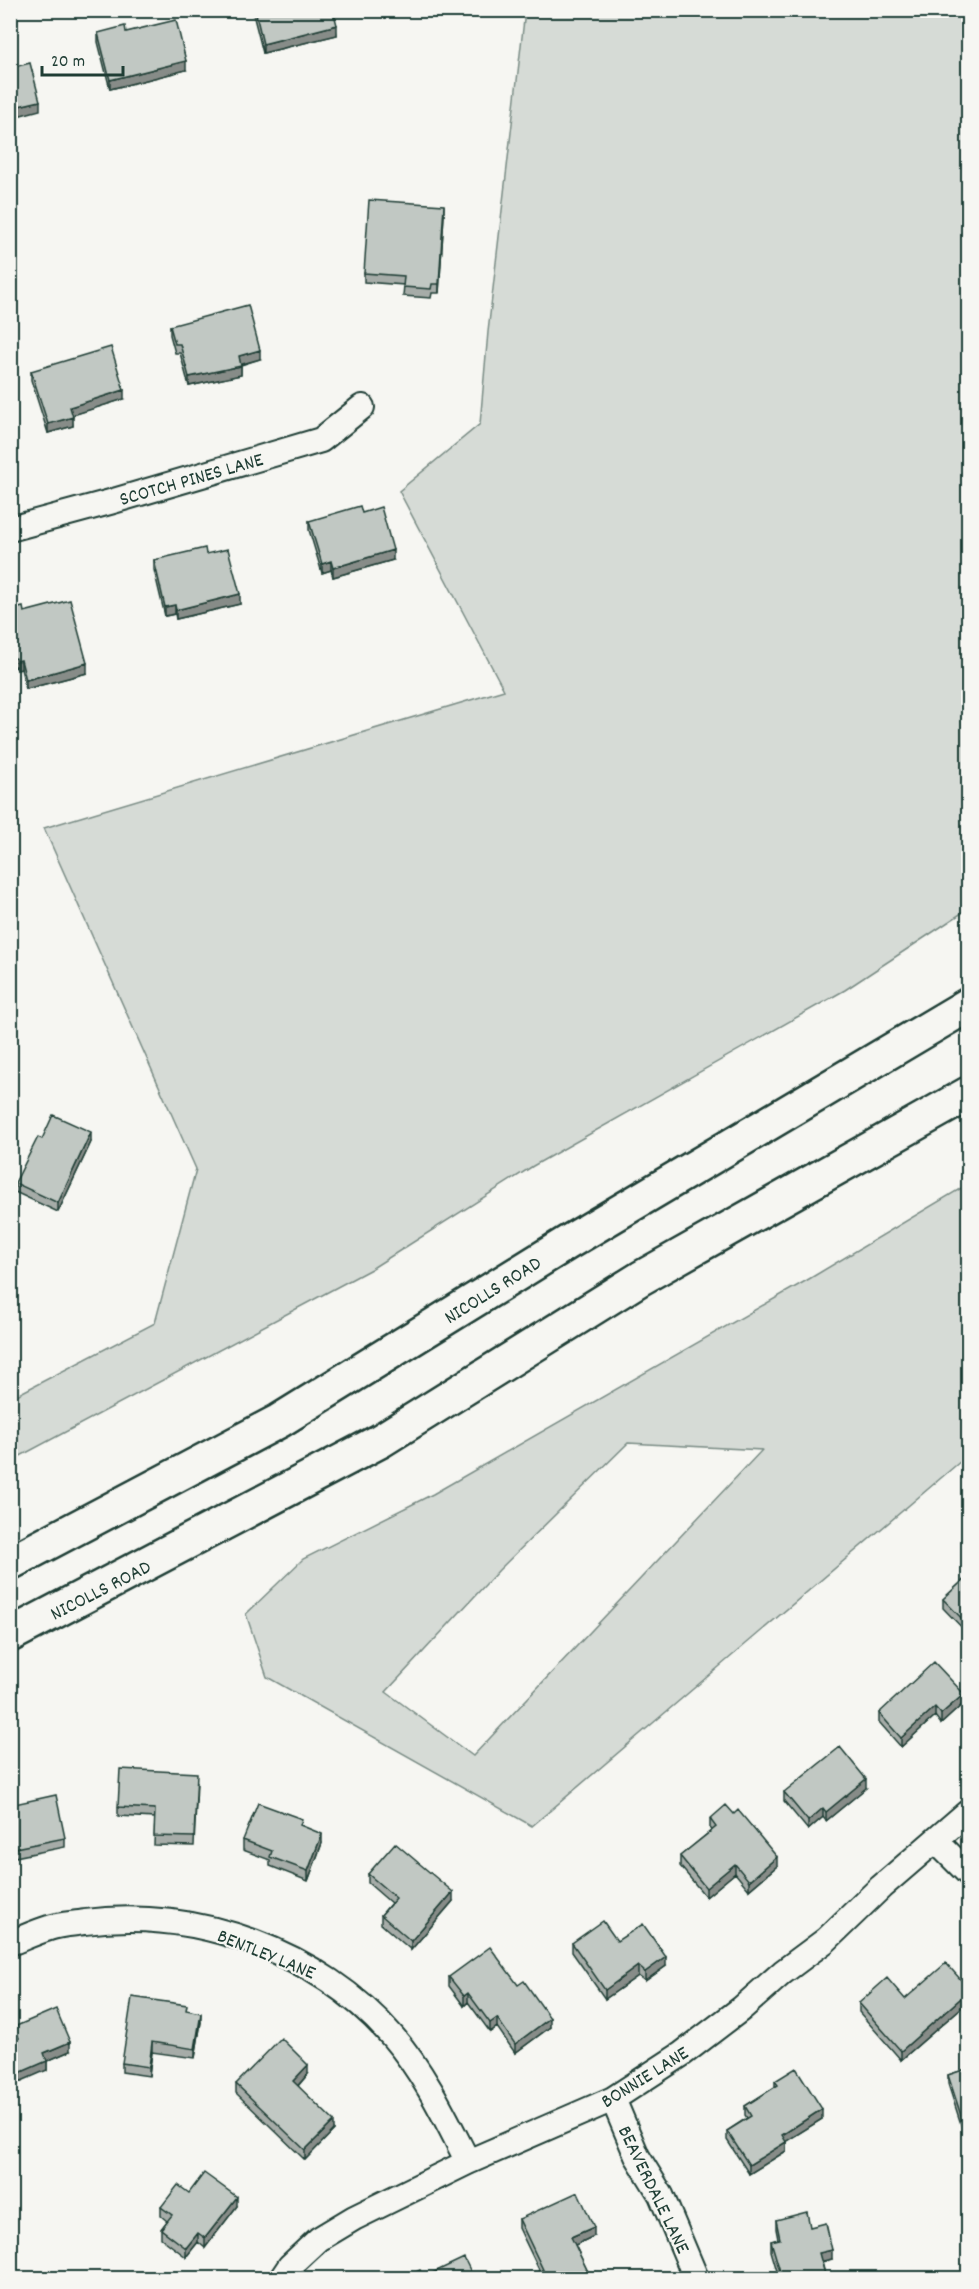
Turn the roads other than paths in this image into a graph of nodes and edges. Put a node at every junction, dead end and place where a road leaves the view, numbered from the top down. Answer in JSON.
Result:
{"nodes":[{"id":1,"x":362,"y":407,"type":"dead end"},
{"id":2,"x":10,"y":529,"type":"edge"},
{"id":3,"x":969,"y":1005,"type":"edge"},
{"id":4,"x":969,"y":1094,"type":"edge"},
{"id":5,"x":10,"y":1563,"type":"edge"},
{"id":6,"x":10,"y":1635,"type":"edge"},
{"id":7,"x":969,"y":1812,"type":"edge"},
{"id":8,"x":936,"y":1841,"type":"junction"},
{"id":9,"x":969,"y":1873,"type":"edge"},
{"id":10,"x":10,"y":1943,"type":"edge"},
{"id":11,"x":613,"y":2099,"type":"junction"},
{"id":12,"x":468,"y":2162,"type":"junction"},
{"id":13,"x":282,"y":2278,"type":"edge"},
{"id":14,"x":696,"y":2278,"type":"edge"}],
"edges":[{"from":1,"to":2,"type":"street","name":"SCOTCH PINES LANE"},
{"from":3,"to":5,"type":"highway","name":"NICOLLS ROAD"},
{"from":4,"to":6,"type":"highway","name":"NICOLLS ROAD"},
{"from":7,"to":8,"type":"street","name":"BONNIE LANE"},
{"from":8,"to":9,"type":"street"},
{"from":8,"to":11,"type":"street","name":"BONNIE LANE"},
{"from":10,"to":12,"type":"street","name":"BENTLEY LANE"},
{"from":11,"to":12,"type":"street","name":"BONNIE LANE"},
{"from":11,"to":14,"type":"street","name":"BEAVERDALE LANE"},
{"from":12,"to":13,"type":"street","name":"BONNIE LANE"}]}
